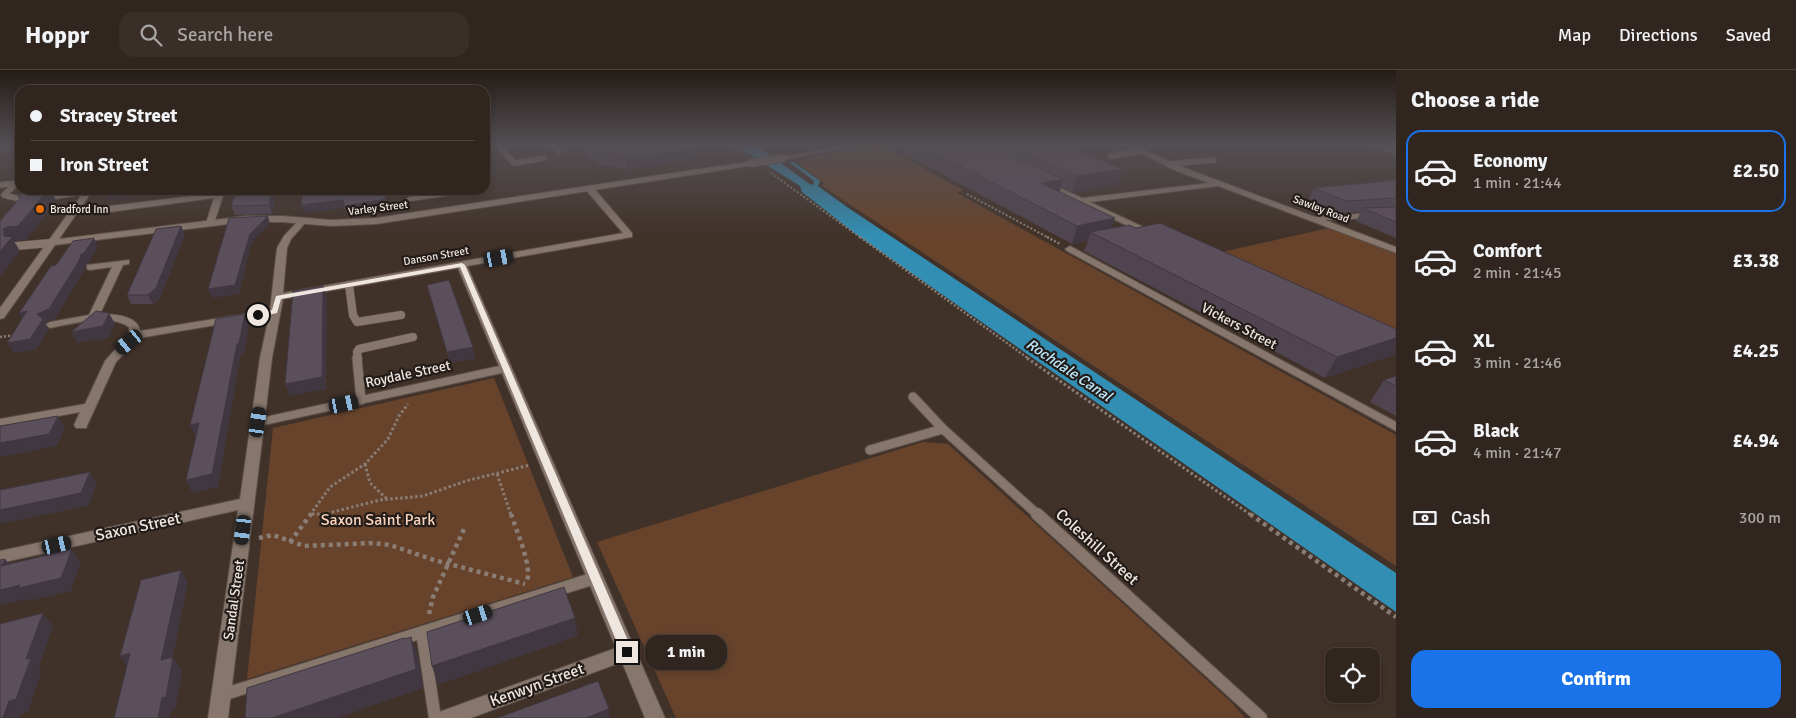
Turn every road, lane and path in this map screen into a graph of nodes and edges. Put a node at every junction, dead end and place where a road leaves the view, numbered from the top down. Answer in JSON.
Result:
{"nodes":[{"id":1,"x":672,"y":175,"type":"edge"},
{"id":2,"x":1197,"y":175,"type":"edge"},
{"id":3,"x":774,"y":176,"type":"dead end"},
{"id":4,"x":1038,"y":181,"type":"edge"},
{"id":5,"x":15,"y":182,"type":"edge"},
{"id":6,"x":1220,"y":184,"type":"junction"},
{"id":7,"x":0,"y":185,"type":"edge"},
{"id":8,"x":15,"y":185,"type":"edge"},
{"id":9,"x":589,"y":188,"type":"junction"},
{"id":10,"x":966,"y":194,"type":"dead end"},
{"id":11,"x":51,"y":195,"type":"edge"},
{"id":12,"x":86,"y":195,"type":"edge"},
{"id":13,"x":200,"y":195,"type":"edge"},
{"id":14,"x":219,"y":195,"type":"edge"},
{"id":15,"x":409,"y":195,"type":"edge"},
{"id":16,"x":1081,"y":201,"type":"junction"},
{"id":17,"x":101,"y":210,"type":"dead end"},
{"id":18,"x":414,"y":214,"type":"junction"},
{"id":19,"x":1396,"y":214,"type":"edge"},
{"id":20,"x":1314,"y":218,"type":"junction"},
{"id":21,"x":303,"y":221,"type":"junction"},
{"id":22,"x":210,"y":223,"type":"junction"},
{"id":23,"x":1148,"y":233,"type":"junction"},
{"id":24,"x":1131,"y":237,"type":"edge"},
{"id":25,"x":1166,"y":241,"type":"edge"},
{"id":26,"x":51,"y":243,"type":"junction"},
{"id":27,"x":16,"y":246,"type":"dead end"},
{"id":28,"x":1087,"y":246,"type":"dead end"},
{"id":29,"x":1070,"y":249,"type":"junction"},
{"id":30,"x":1396,"y":250,"type":"edge"},
{"id":31,"x":462,"y":265,"type":"junction"},
{"id":32,"x":90,"y":267,"type":"dead end"},
{"id":33,"x":349,"y":285,"type":"junction"},
{"id":34,"x":278,"y":298,"type":"junction"},
{"id":35,"x":275,"y":312,"type":"junction"},
{"id":36,"x":401,"y":315,"type":"dead end"},
{"id":37,"x":0,"y":316,"type":"edge"},
{"id":38,"x":92,"y":319,"type":"junction"},
{"id":39,"x":50,"y":325,"type":"joint"},
{"id":40,"x":135,"y":334,"type":"junction"},
{"id":41,"x":0,"y":337,"type":"edge"},
{"id":42,"x":413,"y":337,"type":"dead end"},
{"id":43,"x":506,"y":368,"type":"junction"},
{"id":44,"x":416,"y":388,"type":"junction"},
{"id":45,"x":913,"y":397,"type":"dead end"},
{"id":46,"x":361,"y":400,"type":"junction"},
{"id":47,"x":89,"y":407,"type":"junction"},
{"id":48,"x":258,"y":422,"type":"junction"},
{"id":49,"x":0,"y":423,"type":"edge"},
{"id":50,"x":81,"y":425,"type":"dead end"},
{"id":51,"x":1396,"y":427,"type":"edge"},
{"id":52,"x":943,"y":428,"type":"junction"},
{"id":53,"x":870,"y":450,"type":"dead end"},
{"id":54,"x":546,"y":461,"type":"junction"},
{"id":55,"x":365,"y":464,"type":"junction"},
{"id":56,"x":497,"y":474,"type":"junction"},
{"id":57,"x":387,"y":499,"type":"junction"},
{"id":58,"x":247,"y":503,"type":"junction"},
{"id":59,"x":312,"y":514,"type":"junction"},
{"id":60,"x":464,"y":529,"type":"dead end"},
{"id":61,"x":290,"y":542,"type":"junction"},
{"id":62,"x":242,"y":543,"type":"junction"},
{"id":63,"x":0,"y":558,"type":"edge"},
{"id":64,"x":447,"y":564,"type":"junction"},
{"id":65,"x":595,"y":578,"type":"junction"},
{"id":66,"x":526,"y":584,"type":"junction"},
{"id":67,"x":545,"y":593,"type":"junction"},
{"id":68,"x":1396,"y":617,"type":"edge"},
{"id":69,"x":425,"y":631,"type":"junction"},
{"id":70,"x":627,"y":652,"type":"junction"},
{"id":71,"x":221,"y":695,"type":"junction"},
{"id":72,"x":218,"y":718,"type":"edge"},
{"id":73,"x":434,"y":718,"type":"edge"},
{"id":74,"x":446,"y":718,"type":"edge"},
{"id":75,"x":655,"y":718,"type":"edge"},
{"id":76,"x":1261,"y":718,"type":"edge"}],
"edges":[{"from":1,"to":9,"type":"street","name":"Varley Street","bridge":true},
{"from":2,"to":6,"type":"street","name":"Sawley Road"},
{"from":3,"to":68,"type":"path"},
{"from":4,"to":16,"type":"street"},
{"from":5,"to":7,"type":"lane"},
{"from":6,"to":16,"type":"street"},
{"from":6,"to":20,"type":"street","name":"Sawley Road"},
{"from":8,"to":11,"type":"lane"},
{"from":9,"to":18,"type":"street","name":"Varley Street"},
{"from":9,"to":31,"type":"street","name":"Danson Street"},
{"from":10,"to":29,"type":"path"},
{"from":12,"to":26,"type":"street"},
{"from":13,"to":17,"type":"street"},
{"from":14,"to":22,"type":"street"},
{"from":15,"to":18,"type":"street"},
{"from":16,"to":23,"type":"street"},
{"from":18,"to":21,"type":"street","name":"Varley Street"},
{"from":19,"to":20,"type":"street"},
{"from":20,"to":30,"type":"street","name":"Sawley Road"},
{"from":21,"to":22,"type":"street","name":"Varley Street"},
{"from":21,"to":34,"type":"street","name":"Sandal Street"},
{"from":22,"to":26,"type":"street","name":"Varley Street"},
{"from":23,"to":24,"type":"street"},
{"from":23,"to":25,"type":"street"},
{"from":26,"to":27,"type":"lane"},
{"from":26,"to":37,"type":"street"},
{"from":28,"to":29,"type":"street"},
{"from":29,"to":51,"type":"street","name":"Vickers Street"},
{"from":31,"to":33,"type":"street","name":"Danson Street"},
{"from":31,"to":43,"type":"street"},
{"from":32,"to":38,"type":"street"},
{"from":33,"to":34,"type":"street","name":"Danson Street"},
{"from":33,"to":36,"type":"lane"},
{"from":34,"to":35,"type":"street","name":"Sandal Street"},
{"from":35,"to":40,"type":"street"},
{"from":35,"to":48,"type":"street","name":"Sandal Street"},
{"from":38,"to":39,"type":"street"},
{"from":38,"to":40,"type":"street"},
{"from":39,"to":41,"type":"path"},
{"from":40,"to":47,"type":"street"},
{"from":42,"to":46,"type":"lane"},
{"from":43,"to":44,"type":"street","name":"Roydale Street"},
{"from":43,"to":54,"type":"street"},
{"from":44,"to":46,"type":"street","name":"Roydale Street"},
{"from":44,"to":55,"type":"path"},
{"from":45,"to":52,"type":"lane","name":"Coleshill Street"},
{"from":46,"to":48,"type":"street","name":"Roydale Street"},
{"from":47,"to":49,"type":"street"},
{"from":47,"to":50,"type":"street"},
{"from":48,"to":58,"type":"street","name":"Sandal Street"},
{"from":52,"to":53,"type":"lane"},
{"from":52,"to":76,"type":"lane","name":"Coleshill Street"},
{"from":54,"to":56,"type":"path"},
{"from":54,"to":65,"type":"street"},
{"from":55,"to":57,"type":"path"},
{"from":55,"to":59,"type":"path"},
{"from":56,"to":57,"type":"path"},
{"from":56,"to":66,"type":"path"},
{"from":57,"to":59,"type":"path"},
{"from":58,"to":62,"type":"street","name":"Sandal Street"},
{"from":58,"to":63,"type":"street","name":"Saxon Street"},
{"from":59,"to":61,"type":"path"},
{"from":60,"to":64,"type":"path"},
{"from":61,"to":62,"type":"path"},
{"from":61,"to":64,"type":"path"},
{"from":62,"to":71,"type":"street","name":"Sandal Street"},
{"from":64,"to":66,"type":"path"},
{"from":64,"to":69,"type":"path"},
{"from":65,"to":67,"type":"lane"},
{"from":65,"to":70,"type":"street"},
{"from":66,"to":67,"type":"path"},
{"from":67,"to":69,"type":"lane"},
{"from":69,"to":71,"type":"lane"},
{"from":69,"to":73,"type":"lane"},
{"from":70,"to":74,"type":"street","name":"Kenwyn Street"},
{"from":70,"to":75,"type":"street"},
{"from":71,"to":72,"type":"street","name":"Sandal Street"}]}
